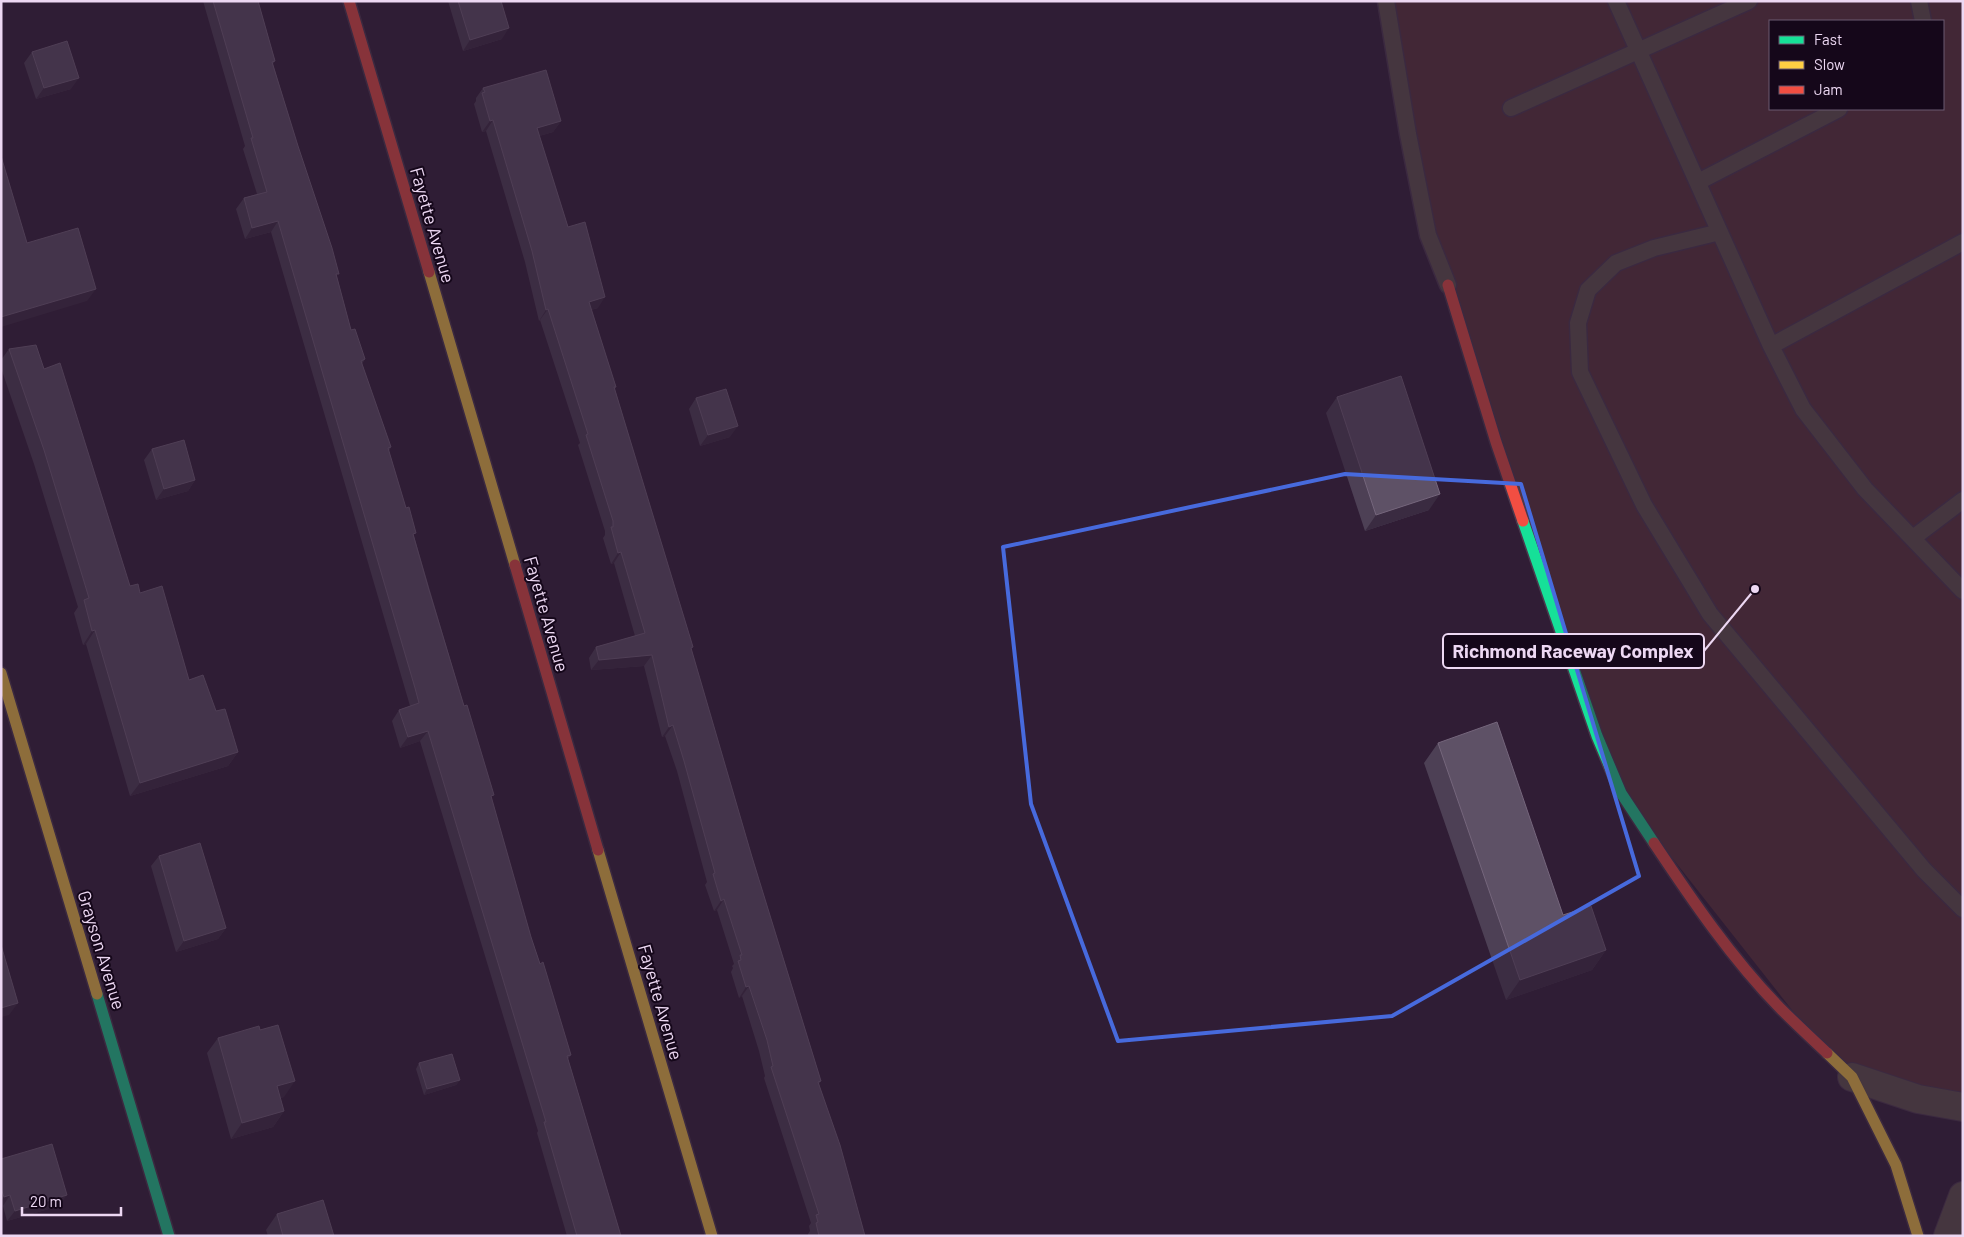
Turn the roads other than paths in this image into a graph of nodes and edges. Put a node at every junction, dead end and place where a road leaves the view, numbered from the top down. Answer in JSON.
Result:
{"nodes":[{"id":1,"x":349,"y":1,"type":"edge"},
{"id":2,"x":1386,"y":1,"type":"edge"},
{"id":3,"x":1616,"y":1,"type":"edge"},
{"id":4,"x":1749,"y":1,"type":"edge"},
{"id":5,"x":1919,"y":1,"type":"edge"},
{"id":6,"x":1923,"y":20,"type":"edge"},
{"id":7,"x":1638,"y":50,"type":"junction"},
{"id":8,"x":1511,"y":108,"type":"dead end"},
{"id":9,"x":1837,"y":110,"type":"edge"},
{"id":10,"x":1698,"y":182,"type":"junction"},
{"id":11,"x":1720,"y":232,"type":"junction"},
{"id":12,"x":1963,"y":242,"type":"edge"},
{"id":13,"x":1448,"y":285,"type":"joint"},
{"id":14,"x":1771,"y":346,"type":"junction"},
{"id":15,"x":1963,"y":500,"type":"edge"},
{"id":16,"x":1912,"y":538,"type":"junction"},
{"id":17,"x":1963,"y":591,"type":"edge"},
{"id":18,"x":1,"y":673,"type":"edge"},
{"id":19,"x":1963,"y":909,"type":"edge"},
{"id":20,"x":1852,"y":1077,"type":"junction"},
{"id":21,"x":1963,"y":1107,"type":"edge"},
{"id":22,"x":1963,"y":1196,"type":"edge"},
{"id":23,"x":169,"y":1236,"type":"edge"},
{"id":24,"x":712,"y":1236,"type":"edge"},
{"id":25,"x":1918,"y":1236,"type":"edge"},
{"id":26,"x":1948,"y":1236,"type":"edge"}],
"edges":[{"from":1,"to":24,"type":"street","name":"Fayette Avenue"},
{"from":2,"to":13,"type":"lane"},
{"from":3,"to":7,"type":"lane"},
{"from":4,"to":7,"type":"lane"},
{"from":5,"to":6,"type":"lane"},
{"from":7,"to":8,"type":"lane"},
{"from":7,"to":10,"type":"lane"},
{"from":9,"to":10,"type":"lane"},
{"from":10,"to":11,"type":"lane"},
{"from":11,"to":14,"type":"lane"},
{"from":11,"to":19,"type":"lane"},
{"from":12,"to":14,"type":"lane"},
{"from":13,"to":20,"type":"street"},
{"from":14,"to":16,"type":"lane"},
{"from":15,"to":16,"type":"lane"},
{"from":16,"to":17,"type":"lane"},
{"from":18,"to":23,"type":"street","name":"Grayson Avenue"},
{"from":20,"to":21,"type":"street"},
{"from":20,"to":25,"type":"street"},
{"from":22,"to":26,"type":"street"}]}
